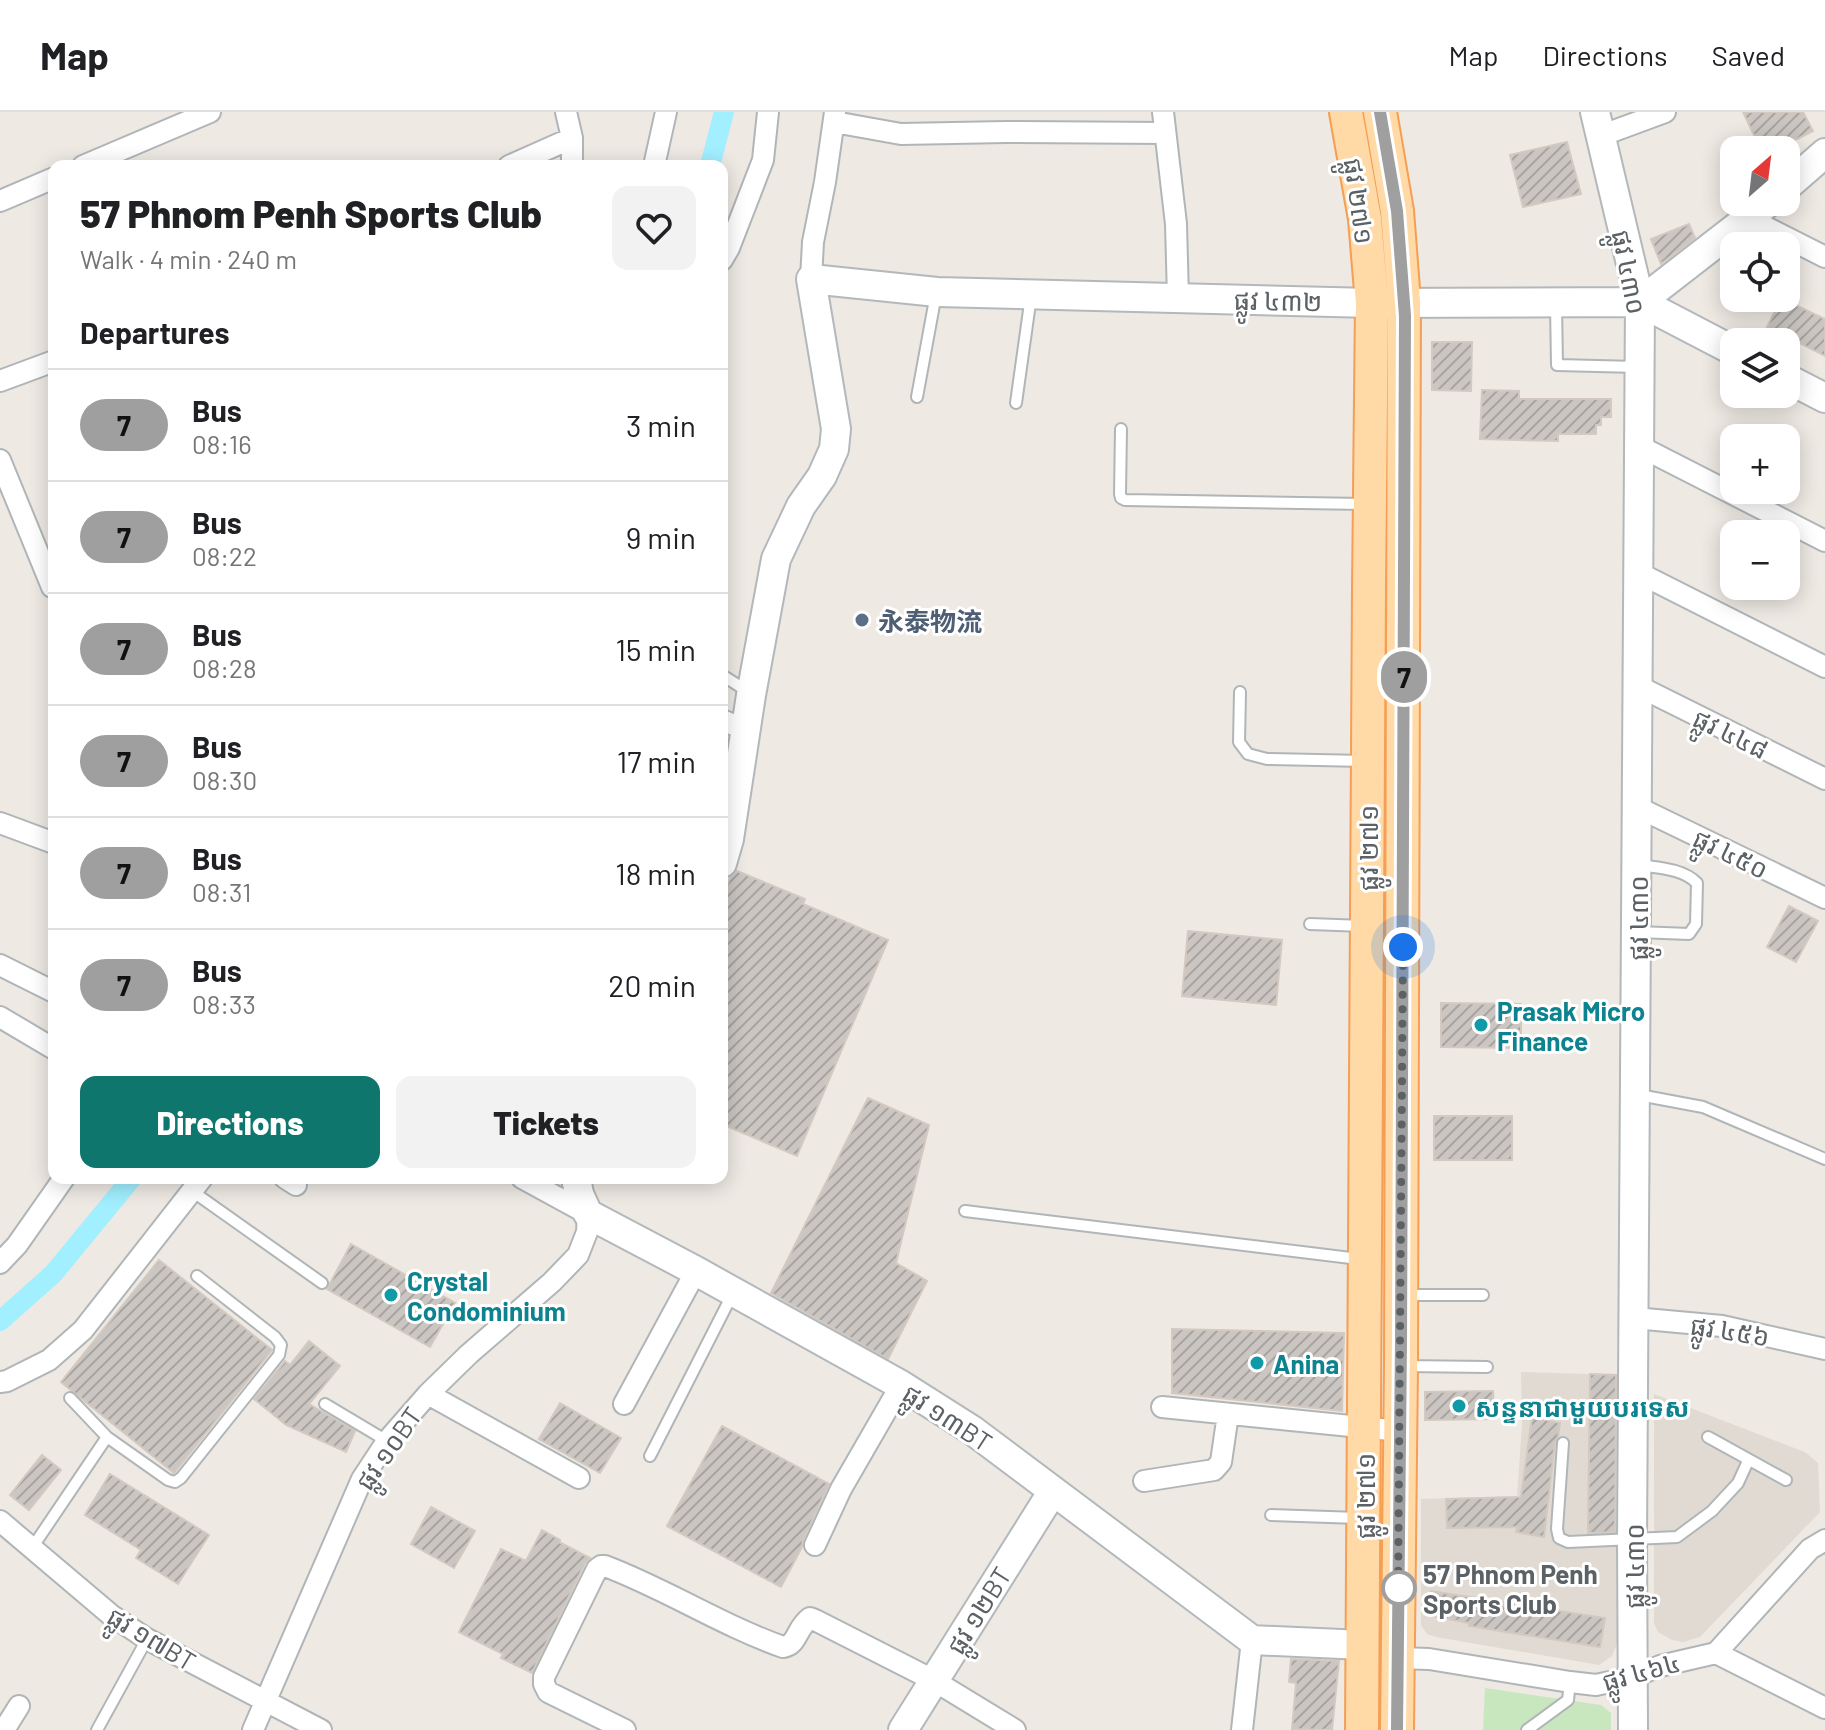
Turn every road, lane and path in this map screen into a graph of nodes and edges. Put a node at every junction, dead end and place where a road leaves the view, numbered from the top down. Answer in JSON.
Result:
{"nodes":[{"id":1,"x":210,"y":112,"type":"edge"},
{"id":2,"x":566,"y":112,"type":"edge"},
{"id":3,"x":666,"y":112,"type":"edge"},
{"id":4,"x":768,"y":112,"type":"edge"},
{"id":5,"x":1346,"y":112,"type":"edge"},
{"id":6,"x":1380,"y":112,"type":"edge"},
{"id":7,"x":1665,"y":112,"type":"edge"},
{"id":8,"x":834,"y":117,"type":"edge"},
{"id":9,"x":1164,"y":122,"type":"edge"},
{"id":10,"x":1598,"y":124,"type":"edge"},
{"id":11,"x":572,"y":138,"type":"junction"},
{"id":12,"x":1825,"y":153,"type":"edge"},
{"id":13,"x":97,"y":160,"type":"edge"},
{"id":14,"x":522,"y":160,"type":"edge"},
{"id":15,"x":572,"y":160,"type":"edge"},
{"id":16,"x":655,"y":160,"type":"edge"},
{"id":17,"x":1800,"y":175,"type":"edge"},
{"id":18,"x":48,"y":181,"type":"edge"},
{"id":19,"x":0,"y":201,"type":"edge"},
{"id":20,"x":1752,"y":216,"type":"edge"},
{"id":21,"x":1768,"y":216,"type":"edge"},
{"id":22,"x":728,"y":250,"type":"edge"},
{"id":23,"x":1825,"y":257,"type":"edge"},
{"id":24,"x":811,"y":279,"type":"junction"},
{"id":25,"x":937,"y":292,"type":"junction"},
{"id":26,"x":1032,"y":294,"type":"junction"},
{"id":27,"x":1178,"y":298,"type":"junction"},
{"id":28,"x":1404,"y":302,"type":"junction"},
{"id":29,"x":1640,"y":302,"type":"junction"},
{"id":30,"x":1372,"y":303,"type":"junction"},
{"id":31,"x":1556,"y":303,"type":"junction"},
{"id":32,"x":1720,"y":344,"type":"edge"},
{"id":33,"x":48,"y":363,"type":"edge"},
{"id":34,"x":1640,"y":367,"type":"junction"},
{"id":35,"x":0,"y":381,"type":"edge"},
{"id":36,"x":1800,"y":385,"type":"edge"},
{"id":37,"x":917,"y":397,"type":"dead end"},
{"id":38,"x":1825,"y":398,"type":"edge"},
{"id":39,"x":1016,"y":403,"type":"dead end"},
{"id":40,"x":1121,"y":429,"type":"dead end"},
{"id":41,"x":1639,"y":446,"type":"junction"},
{"id":42,"x":0,"y":460,"type":"edge"},
{"id":43,"x":1370,"y":504,"type":"junction"},
{"id":44,"x":1825,"y":541,"type":"edge"},
{"id":45,"x":1639,"y":573,"type":"junction"},
{"id":46,"x":48,"y":577,"type":"edge"},
{"id":47,"x":1825,"y":667,"type":"edge"},
{"id":48,"x":728,"y":679,"type":"edge"},
{"id":49,"x":1638,"y":686,"type":"junction"},
{"id":50,"x":1240,"y":692,"type":"dead end"},
{"id":51,"x":751,"y":695,"type":"junction"},
{"id":52,"x":734,"y":725,"type":"edge"},
{"id":53,"x":1368,"y":761,"type":"junction"},
{"id":54,"x":1825,"y":779,"type":"edge"},
{"id":55,"x":1637,"y":807,"type":"junction"},
{"id":56,"x":0,"y":823,"type":"edge"},
{"id":57,"x":48,"y":841,"type":"edge"},
{"id":58,"x":728,"y":842,"type":"edge"},
{"id":59,"x":1637,"y":864,"type":"junction"},
{"id":60,"x":1825,"y":898,"type":"edge"},
{"id":61,"x":1310,"y":924,"type":"dead end"},
{"id":62,"x":1366,"y":926,"type":"junction"},
{"id":63,"x":1637,"y":932,"type":"junction"},
{"id":64,"x":0,"y":965,"type":"edge"},
{"id":65,"x":48,"y":989,"type":"edge"},
{"id":66,"x":0,"y":1017,"type":"edge"},
{"id":67,"x":48,"y":1045,"type":"edge"},
{"id":68,"x":1635,"y":1094,"type":"junction"},
{"id":69,"x":1825,"y":1159,"type":"edge"},
{"id":70,"x":59,"y":1184,"type":"edge"},
{"id":71,"x":533,"y":1184,"type":"edge"},
{"id":72,"x":577,"y":1184,"type":"edge"},
{"id":73,"x":197,"y":1185,"type":"edge"},
{"id":74,"x":965,"y":1211,"type":"dead end"},
{"id":75,"x":588,"y":1214,"type":"junction"},
{"id":76,"x":8,"y":1240,"type":"edge"},
{"id":77,"x":1365,"y":1259,"type":"junction"},
{"id":78,"x":0,"y":1263,"type":"edge"},
{"id":79,"x":696,"y":1271,"type":"junction"},
{"id":80,"x":197,"y":1276,"type":"dead end"},
{"id":81,"x":322,"y":1283,"type":"dead end"},
{"id":82,"x":733,"y":1293,"type":"junction"},
{"id":83,"x":1402,"y":1295,"type":"junction"},
{"id":84,"x":1483,"y":1295,"type":"dead end"},
{"id":85,"x":1634,"y":1318,"type":"junction"},
{"id":86,"x":1825,"y":1349,"type":"edge"},
{"id":87,"x":1401,"y":1366,"type":"junction"},
{"id":88,"x":1487,"y":1367,"type":"dead end"},
{"id":89,"x":0,"y":1382,"type":"edge"},
{"id":90,"x":901,"y":1385,"type":"junction"},
{"id":91,"x":428,"y":1394,"type":"junction"},
{"id":92,"x":70,"y":1398,"type":"dead end"},
{"id":93,"x":325,"y":1404,"type":"dead end"},
{"id":94,"x":624,"y":1404,"type":"dead end"},
{"id":95,"x":1162,"y":1407,"type":"dead end"},
{"id":96,"x":1228,"y":1414,"type":"junction"},
{"id":97,"x":1364,"y":1427,"type":"junction"},
{"id":98,"x":1400,"y":1431,"type":"junction"},
{"id":99,"x":107,"y":1437,"type":"junction"},
{"id":100,"x":1708,"y":1437,"type":"dead end"},
{"id":101,"x":387,"y":1441,"type":"junction"},
{"id":102,"x":1563,"y":1443,"type":"dead end"},
{"id":103,"x":650,"y":1456,"type":"dead end"},
{"id":104,"x":1748,"y":1461,"type":"junction"},
{"id":105,"x":579,"y":1478,"type":"dead end"},
{"id":106,"x":1786,"y":1480,"type":"dead end"},
{"id":107,"x":1144,"y":1481,"type":"dead end"},
{"id":108,"x":1053,"y":1491,"type":"junction"},
{"id":109,"x":1271,"y":1515,"type":"dead end"},
{"id":110,"x":1364,"y":1519,"type":"junction"},
{"id":111,"x":0,"y":1521,"type":"edge"},
{"id":112,"x":1632,"y":1540,"type":"junction"},
{"id":113,"x":1825,"y":1540,"type":"edge"},
{"id":114,"x":815,"y":1545,"type":"dead end"},
{"id":115,"x":32,"y":1548,"type":"junction"},
{"id":116,"x":147,"y":1639,"type":"junction"},
{"id":117,"x":1252,"y":1640,"type":"junction"},
{"id":118,"x":1363,"y":1645,"type":"junction"},
{"id":119,"x":1716,"y":1653,"type":"junction"},
{"id":120,"x":1398,"y":1658,"type":"junction"},
{"id":121,"x":1633,"y":1677,"type":"junction"},
{"id":122,"x":933,"y":1680,"type":"junction"},
{"id":123,"x":1570,"y":1682,"type":"junction"},
{"id":124,"x":264,"y":1701,"type":"junction"},
{"id":125,"x":19,"y":1706,"type":"dead end"},
{"id":126,"x":1825,"y":1708,"type":"edge"},
{"id":127,"x":4,"y":1730,"type":"edge"},
{"id":128,"x":97,"y":1730,"type":"edge"},
{"id":129,"x":253,"y":1730,"type":"edge"},
{"id":130,"x":321,"y":1730,"type":"edge"},
{"id":131,"x":625,"y":1730,"type":"edge"},
{"id":132,"x":903,"y":1730,"type":"edge"},
{"id":133,"x":1015,"y":1730,"type":"edge"},
{"id":134,"x":1242,"y":1730,"type":"edge"},
{"id":135,"x":1362,"y":1730,"type":"edge"},
{"id":136,"x":1397,"y":1730,"type":"edge"},
{"id":137,"x":1527,"y":1730,"type":"edge"},
{"id":138,"x":1633,"y":1730,"type":"edge"}],
"edges":[{"from":1,"to":13,"type":"street"},
{"from":2,"to":11,"type":"street"},
{"from":3,"to":16,"type":"street"},
{"from":4,"to":22,"type":"street"},
{"from":5,"to":30,"type":"main road","name":"ផ្លូវ ២៧១"},
{"from":6,"to":28,"type":"main road","name":"ផ្លូវ ២៧១"},
{"from":7,"to":10,"type":"street"},
{"from":8,"to":9,"type":"street"},
{"from":8,"to":24,"type":"street"},
{"from":9,"to":27,"type":"street"},
{"from":10,"to":29,"type":"street","name":"ផ្លូវ ៤៣០"},
{"from":11,"to":14,"type":"street"},
{"from":11,"to":15,"type":"street"},
{"from":12,"to":17,"type":"street"},
{"from":18,"to":19,"type":"street"},
{"from":20,"to":29,"type":"street"},
{"from":21,"to":23,"type":"street"},
{"from":24,"to":25,"type":"street","name":"ផ្លូវ ៤៣២"},
{"from":24,"to":51,"type":"street"},
{"from":25,"to":26,"type":"street","name":"ផ្លូវ ៤៣២"},
{"from":25,"to":37,"type":"lane"},
{"from":26,"to":27,"type":"street","name":"ផ្លូវ ៤៣២"},
{"from":26,"to":39,"type":"lane"},
{"from":27,"to":30,"type":"street","name":"ផ្លូវ ៤៣២"},
{"from":28,"to":30,"type":"street","name":"ផ្លូវ ៤៣២"},
{"from":28,"to":31,"type":"street","name":"ផ្លូវ ៤៣២"},
{"from":28,"to":83,"type":"main road","name":"ផ្លូវ ២៧១"},
{"from":29,"to":31,"type":"street","name":"ផ្លូវ ៤៣២"},
{"from":29,"to":32,"type":"street","name":"ផ្លូវ ៤៣២"},
{"from":29,"to":34,"type":"street","name":"ផ្លូវ ៤៣០"},
{"from":30,"to":43,"type":"main road","name":"ផ្លូវ ២៧១"},
{"from":31,"to":34,"type":"lane"},
{"from":33,"to":35,"type":"street"},
{"from":34,"to":41,"type":"street","name":"ផ្លូវ ៤៣០"},
{"from":36,"to":38,"type":"street"},
{"from":40,"to":43,"type":"lane"},
{"from":41,"to":44,"type":"street"},
{"from":41,"to":45,"type":"street","name":"ផ្លូវ ៤៣០"},
{"from":42,"to":46,"type":"street"},
{"from":43,"to":53,"type":"main road","name":"ផ្លូវ ២៧១"},
{"from":45,"to":47,"type":"street"},
{"from":45,"to":49,"type":"street","name":"ផ្លូវ ៤៣០"},
{"from":48,"to":51,"type":"lane"},
{"from":49,"to":54,"type":"street","name":"ផ្លូវ ៤៤៨"},
{"from":49,"to":55,"type":"street","name":"ផ្លូវ ៤៣០"},
{"from":50,"to":53,"type":"lane"},
{"from":51,"to":52,"type":"street"},
{"from":52,"to":58,"type":"street"},
{"from":53,"to":62,"type":"main road","name":"ផ្លូវ ២៧១"},
{"from":55,"to":59,"type":"street","name":"ផ្លូវ ៤៣០"},
{"from":55,"to":60,"type":"street","name":"ផ្លូវ ៤៥០"},
{"from":56,"to":57,"type":"street"},
{"from":59,"to":63,"type":"street","name":"ផ្លូវ ៤៣០"},
{"from":59,"to":63,"type":"lane"},
{"from":61,"to":62,"type":"lane"},
{"from":62,"to":77,"type":"main road","name":"ផ្លូវ ២៧១"},
{"from":63,"to":68,"type":"street","name":"ផ្លូវ ៤៣០"},
{"from":64,"to":65,"type":"street"},
{"from":66,"to":67,"type":"street"},
{"from":68,"to":69,"type":"lane"},
{"from":68,"to":85,"type":"street","name":"ផ្លូវ ៤៣០"},
{"from":70,"to":76,"type":"street"},
{"from":71,"to":75,"type":"street","name":"ផ្លូវ ១៣BT"},
{"from":72,"to":75,"type":"street"},
{"from":73,"to":81,"type":"lane"},
{"from":73,"to":89,"type":"street"},
{"from":74,"to":77,"type":"lane"},
{"from":75,"to":79,"type":"street","name":"ផ្លូវ ១៣BT"},
{"from":75,"to":91,"type":"street","name":"ផ្លូវ ១០BT"},
{"from":76,"to":78,"type":"street"},
{"from":77,"to":97,"type":"main road","name":"ផ្លូវ ២៧១"},
{"from":79,"to":82,"type":"street","name":"ផ្លូវ ១៣BT"},
{"from":79,"to":94,"type":"street"},
{"from":80,"to":99,"type":"lane"},
{"from":82,"to":90,"type":"street","name":"ផ្លូវ ១៣BT"},
{"from":82,"to":103,"type":"lane"},
{"from":83,"to":84,"type":"lane"},
{"from":83,"to":87,"type":"main road","name":"ផ្លូវ ២៧១"},
{"from":85,"to":86,"type":"street","name":"ផ្លូវ ៤៥៦"},
{"from":85,"to":112,"type":"street","name":"ផ្លូវ ៤៣០"},
{"from":87,"to":88,"type":"lane"},
{"from":87,"to":98,"type":"main road","name":"ផ្លូវ ២៧១"},
{"from":90,"to":108,"type":"street","name":"ផ្លូវ ១៣BT"},
{"from":90,"to":114,"type":"street"},
{"from":91,"to":101,"type":"street","name":"ផ្លូវ ១០BT"},
{"from":91,"to":105,"type":"street"},
{"from":92,"to":99,"type":"lane"},
{"from":93,"to":101,"type":"lane"},
{"from":95,"to":96,"type":"street"},
{"from":96,"to":97,"type":"street"},
{"from":96,"to":107,"type":"street"},
{"from":97,"to":98,"type":"street"},
{"from":97,"to":110,"type":"main road","name":"ផ្លូវ ២៧១"},
{"from":98,"to":120,"type":"main road","name":"ផ្លូវ ២៧១"},
{"from":99,"to":115,"type":"lane"},
{"from":100,"to":104,"type":"lane"},
{"from":101,"to":124,"type":"street","name":"ផ្លូវ ១០BT"},
{"from":102,"to":112,"type":"lane"},
{"from":104,"to":106,"type":"lane"},
{"from":104,"to":112,"type":"lane"},
{"from":108,"to":117,"type":"street","name":"ផ្លូវ ១៣BT"},
{"from":108,"to":122,"type":"street","name":"ផ្លូវ ១២BT"},
{"from":109,"to":110,"type":"lane"},
{"from":110,"to":118,"type":"main road","name":"ផ្លូវ ២៧១"},
{"from":111,"to":115,"type":"street","name":"ផ្លូវ ១៧BT"},
{"from":112,"to":121,"type":"street","name":"ផ្លូវ ៤៣០"},
{"from":113,"to":119,"type":"street"},
{"from":115,"to":116,"type":"street","name":"ផ្លូវ ១៧BT"},
{"from":116,"to":124,"type":"street","name":"ផ្លូវ ១៧BT"},
{"from":116,"to":128,"type":"lane"},
{"from":117,"to":118,"type":"street"},
{"from":117,"to":134,"type":"street"},
{"from":118,"to":135,"type":"main road","name":"ផ្លូវ ២៧១"},
{"from":119,"to":121,"type":"street","name":"ផ្លូវ ៤៦៤"},
{"from":119,"to":126,"type":"street","name":"ផ្លូវ ៤៦៤"},
{"from":120,"to":123,"type":"street","name":"ផ្លូវ ៤៦៤"},
{"from":120,"to":136,"type":"main road","name":"ផ្លូវ ២៧១"},
{"from":121,"to":123,"type":"street","name":"ផ្លូវ ៤៦៤"},
{"from":121,"to":138,"type":"street","name":"ផ្លូវ ៤៣០"},
{"from":122,"to":131,"type":"street"},
{"from":122,"to":132,"type":"street","name":"ផ្លូវ ១២BT"},
{"from":122,"to":133,"type":"street"},
{"from":123,"to":137,"type":"lane"},
{"from":124,"to":129,"type":"street","name":"ផ្លូវ ១០BT"},
{"from":124,"to":130,"type":"street","name":"ផ្លូវ ១៧BT"},
{"from":125,"to":127,"type":"street"}]}
